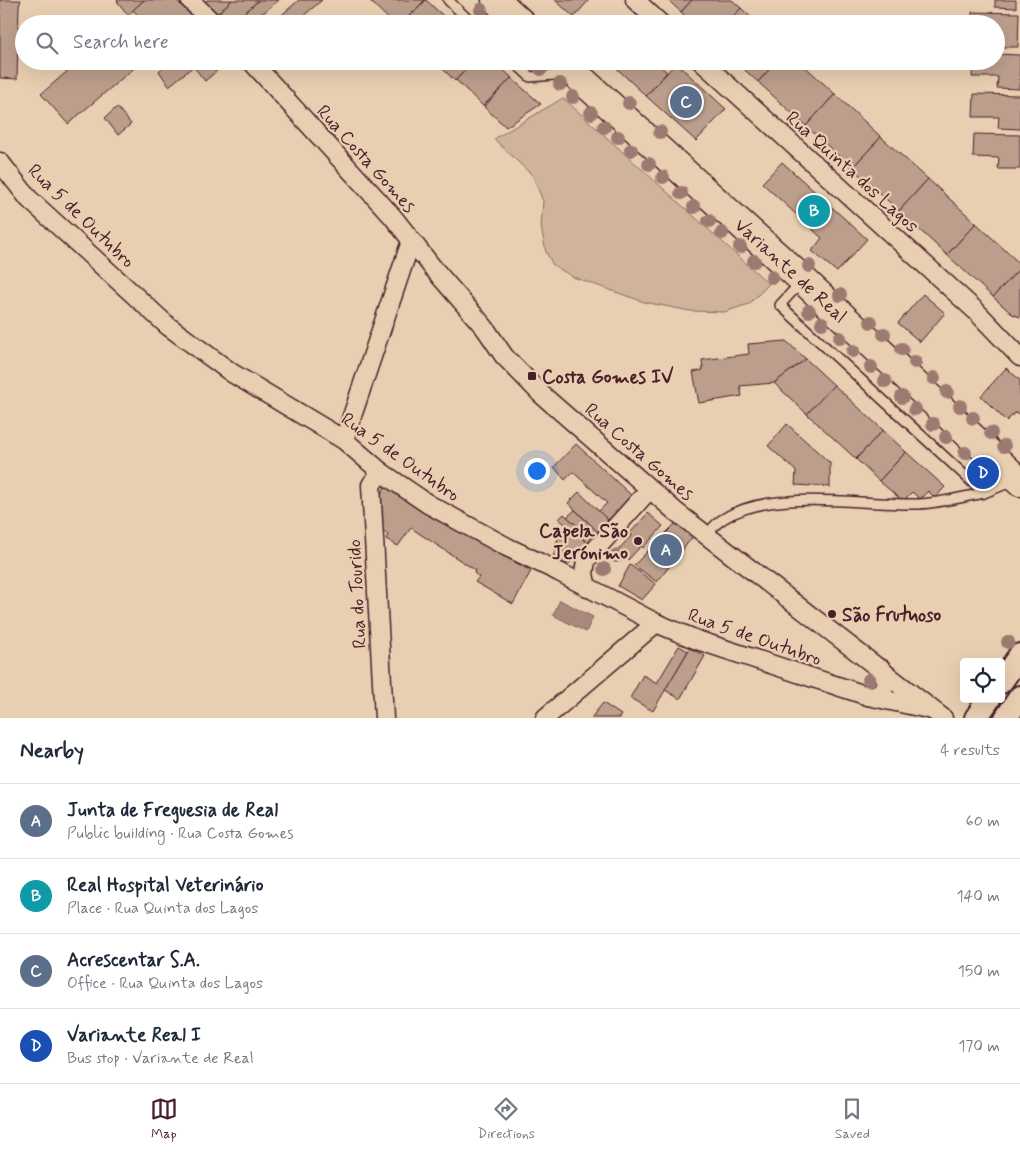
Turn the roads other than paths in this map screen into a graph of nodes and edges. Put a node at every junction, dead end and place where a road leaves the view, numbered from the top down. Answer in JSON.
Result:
{"nodes":[{"id":1,"x":190,"y":0,"type":"edge"},
{"id":2,"x":448,"y":0,"type":"edge"},
{"id":3,"x":496,"y":0,"type":"edge"},
{"id":4,"x":636,"y":0,"type":"edge"},
{"id":5,"x":205,"y":15,"type":"edge"},
{"id":6,"x":464,"y":15,"type":"edge"},
{"id":7,"x":512,"y":15,"type":"edge"},
{"id":8,"x":652,"y":15,"type":"edge"},
{"id":9,"x":259,"y":70,"type":"edge"},
{"id":10,"x":522,"y":70,"type":"edge"},
{"id":11,"x":558,"y":70,"type":"edge"},
{"id":12,"x":571,"y":70,"type":"edge"},
{"id":13,"x":711,"y":70,"type":"edge"},
{"id":14,"x":0,"y":162,"type":"edge"},
{"id":15,"x":411,"y":241,"type":"junction"},
{"id":16,"x":803,"y":280,"type":"junction"},
{"id":17,"x":976,"y":311,"type":"junction"},
{"id":18,"x":1020,"y":337,"type":"edge"},
{"id":19,"x":1020,"y":357,"type":"edge"},
{"id":20,"x":344,"y":440,"type":"junction"},
{"id":21,"x":381,"y":472,"type":"junction"},
{"id":22,"x":1019,"y":481,"type":"edge"},
{"id":23,"x":649,"y":490,"type":"junction"},
{"id":24,"x":984,"y":493,"type":"junction"},
{"id":25,"x":706,"y":535,"type":"junction"},
{"id":26,"x":587,"y":588,"type":"junction"},
{"id":27,"x":656,"y":623,"type":"junction"},
{"id":28,"x":1020,"y":655,"type":"edge"},
{"id":29,"x":882,"y":670,"type":"junction"},
{"id":30,"x":1005,"y":676,"type":"edge"},
{"id":31,"x":868,"y":696,"type":"junction"},
{"id":32,"x":1020,"y":697,"type":"edge"},
{"id":33,"x":986,"y":703,"type":"edge"},
{"id":34,"x":938,"y":714,"type":"edge"},
{"id":35,"x":384,"y":718,"type":"edge"},
{"id":36,"x":545,"y":718,"type":"edge"},
{"id":37,"x":976,"y":718,"type":"edge"},
{"id":38,"x":1006,"y":718,"type":"edge"}],
"edges":[{"from":1,"to":5,"type":"street"},
{"from":2,"to":6,"type":"lane"},
{"from":3,"to":7,"type":"main road"},
{"from":4,"to":8,"type":"street"},
{"from":9,"to":15,"type":"street","name":"Rua Costa Gomes"},
{"from":10,"to":11,"type":"lane"},
{"from":12,"to":16,"type":"main road","name":"Variante de Real"},
{"from":13,"to":17,"type":"street","name":"Rua Quinta dos Lagos"},
{"from":14,"to":20,"type":"street","name":"Rua 5 de Outubro"},
{"from":15,"to":20,"type":"street"},
{"from":15,"to":23,"type":"street","name":"Rua Costa Gomes"},
{"from":16,"to":22,"type":"main road","name":"Variante de Real"},
{"from":16,"to":24,"type":"lane"},
{"from":17,"to":18,"type":"street"},
{"from":17,"to":19,"type":"street"},
{"from":20,"to":21,"type":"street","name":"Rua 5 de Outubro"},
{"from":21,"to":26,"type":"street","name":"Rua 5 de Outubro"},
{"from":21,"to":35,"type":"street","name":"Rua do Tourido"},
{"from":22,"to":24,"type":"lane"},
{"from":23,"to":25,"type":"street","name":"Rua Costa Gomes"},
{"from":23,"to":26,"type":"street"},
{"from":24,"to":25,"type":"lane"},
{"from":25,"to":29,"type":"street","name":"Rua Costa Gomes"},
{"from":26,"to":27,"type":"street","name":"Rua 5 de Outubro"},
{"from":27,"to":31,"type":"street","name":"Rua 5 de Outubro"},
{"from":27,"to":36,"type":"street"},
{"from":28,"to":30,"type":"street"},
{"from":29,"to":31,"type":"street"},
{"from":29,"to":34,"type":"street","name":"Rua Costa Gomes"},
{"from":31,"to":34,"type":"street","name":"Rua 5 de Outubro"},
{"from":32,"to":38,"type":"street"},
{"from":33,"to":37,"type":"street"}]}
